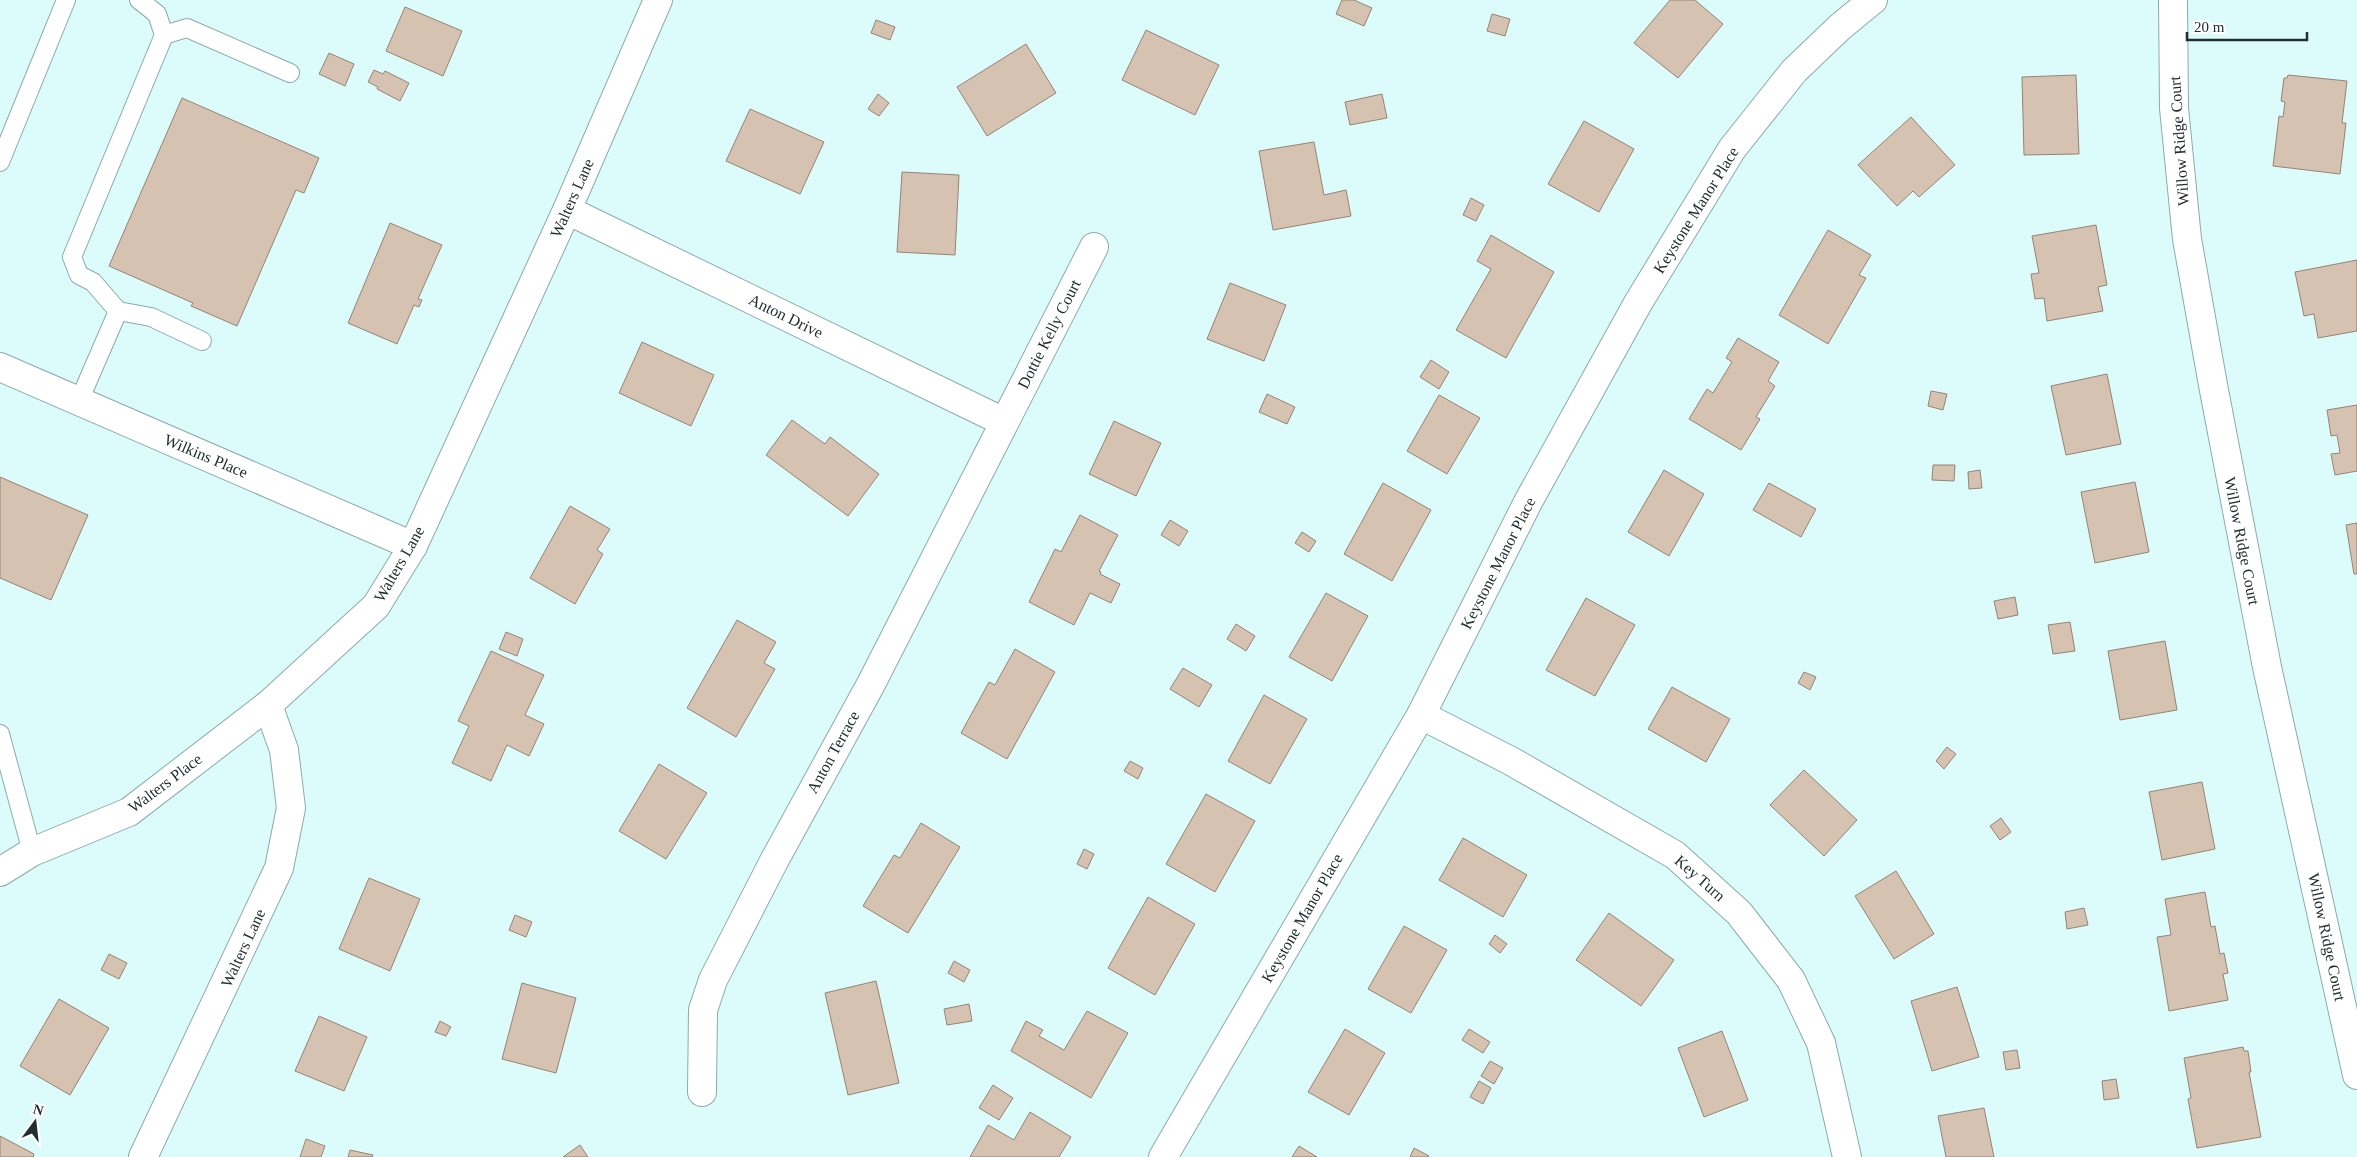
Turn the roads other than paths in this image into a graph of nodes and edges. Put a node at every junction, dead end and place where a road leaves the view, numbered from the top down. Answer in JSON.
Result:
{"nodes":[{"id":1,"x":66,"y":0,"type":"edge"},
{"id":2,"x":139,"y":0,"type":"edge"},
{"id":3,"x":658,"y":0,"type":"edge"},
{"id":4,"x":1873,"y":0,"type":"edge"},
{"id":5,"x":2172,"y":0,"type":"edge"},
{"id":6,"x":164,"y":35,"type":"junction"},
{"id":7,"x":290,"y":73,"type":"dead end"},
{"id":8,"x":0,"y":162,"type":"edge"},
{"id":9,"x":567,"y":210,"type":"junction"},
{"id":10,"x":1094,"y":247,"type":"dead end"},
{"id":11,"x":118,"y":311,"type":"junction"},
{"id":12,"x":202,"y":341,"type":"dead end"},
{"id":13,"x":0,"y":367,"type":"edge"},
{"id":14,"x":79,"y":401,"type":"junction"},
{"id":15,"x":1004,"y":422,"type":"junction"},
{"id":16,"x":413,"y":546,"type":"junction"},
{"id":17,"x":268,"y":705,"type":"junction"},
{"id":18,"x":1421,"y":715,"type":"junction"},
{"id":19,"x":0,"y":734,"type":"edge"},
{"id":20,"x":32,"y":852,"type":"junction"},
{"id":21,"x":0,"y":872,"type":"edge"},
{"id":22,"x":2357,"y":1075,"type":"edge"},
{"id":23,"x":702,"y":1092,"type":"dead end"},
{"id":24,"x":143,"y":1157,"type":"edge"},
{"id":25,"x":1163,"y":1157,"type":"edge"},
{"id":26,"x":1847,"y":1157,"type":"edge"}],
"edges":[{"from":1,"to":8,"type":"lane"},
{"from":2,"to":6,"type":"lane"},
{"from":3,"to":9,"type":"street","name":"Walters Lane"},
{"from":4,"to":18,"type":"street","name":"Keystone Manor Place"},
{"from":5,"to":22,"type":"street","name":"Willow Ridge Court"},
{"from":6,"to":7,"type":"lane"},
{"from":6,"to":11,"type":"lane"},
{"from":9,"to":15,"type":"street","name":"Anton Drive"},
{"from":9,"to":16,"type":"street","name":"Walters Lane"},
{"from":10,"to":15,"type":"street","name":"Dottie Kelly Court"},
{"from":11,"to":12,"type":"lane"},
{"from":11,"to":14,"type":"lane"},
{"from":13,"to":14,"type":"street","name":"Wilkins Place"},
{"from":14,"to":16,"type":"street","name":"Wilkins Place"},
{"from":15,"to":23,"type":"street","name":"Anton Terrace"},
{"from":16,"to":17,"type":"street","name":"Walters Lane"},
{"from":17,"to":20,"type":"street","name":"Walters Place"},
{"from":17,"to":24,"type":"street","name":"Walters Lane"},
{"from":18,"to":25,"type":"street","name":"Keystone Manor Place"},
{"from":18,"to":26,"type":"street","name":"Key Turn"},
{"from":19,"to":20,"type":"lane"},
{"from":20,"to":21,"type":"street","name":"Walters Place"}]}
